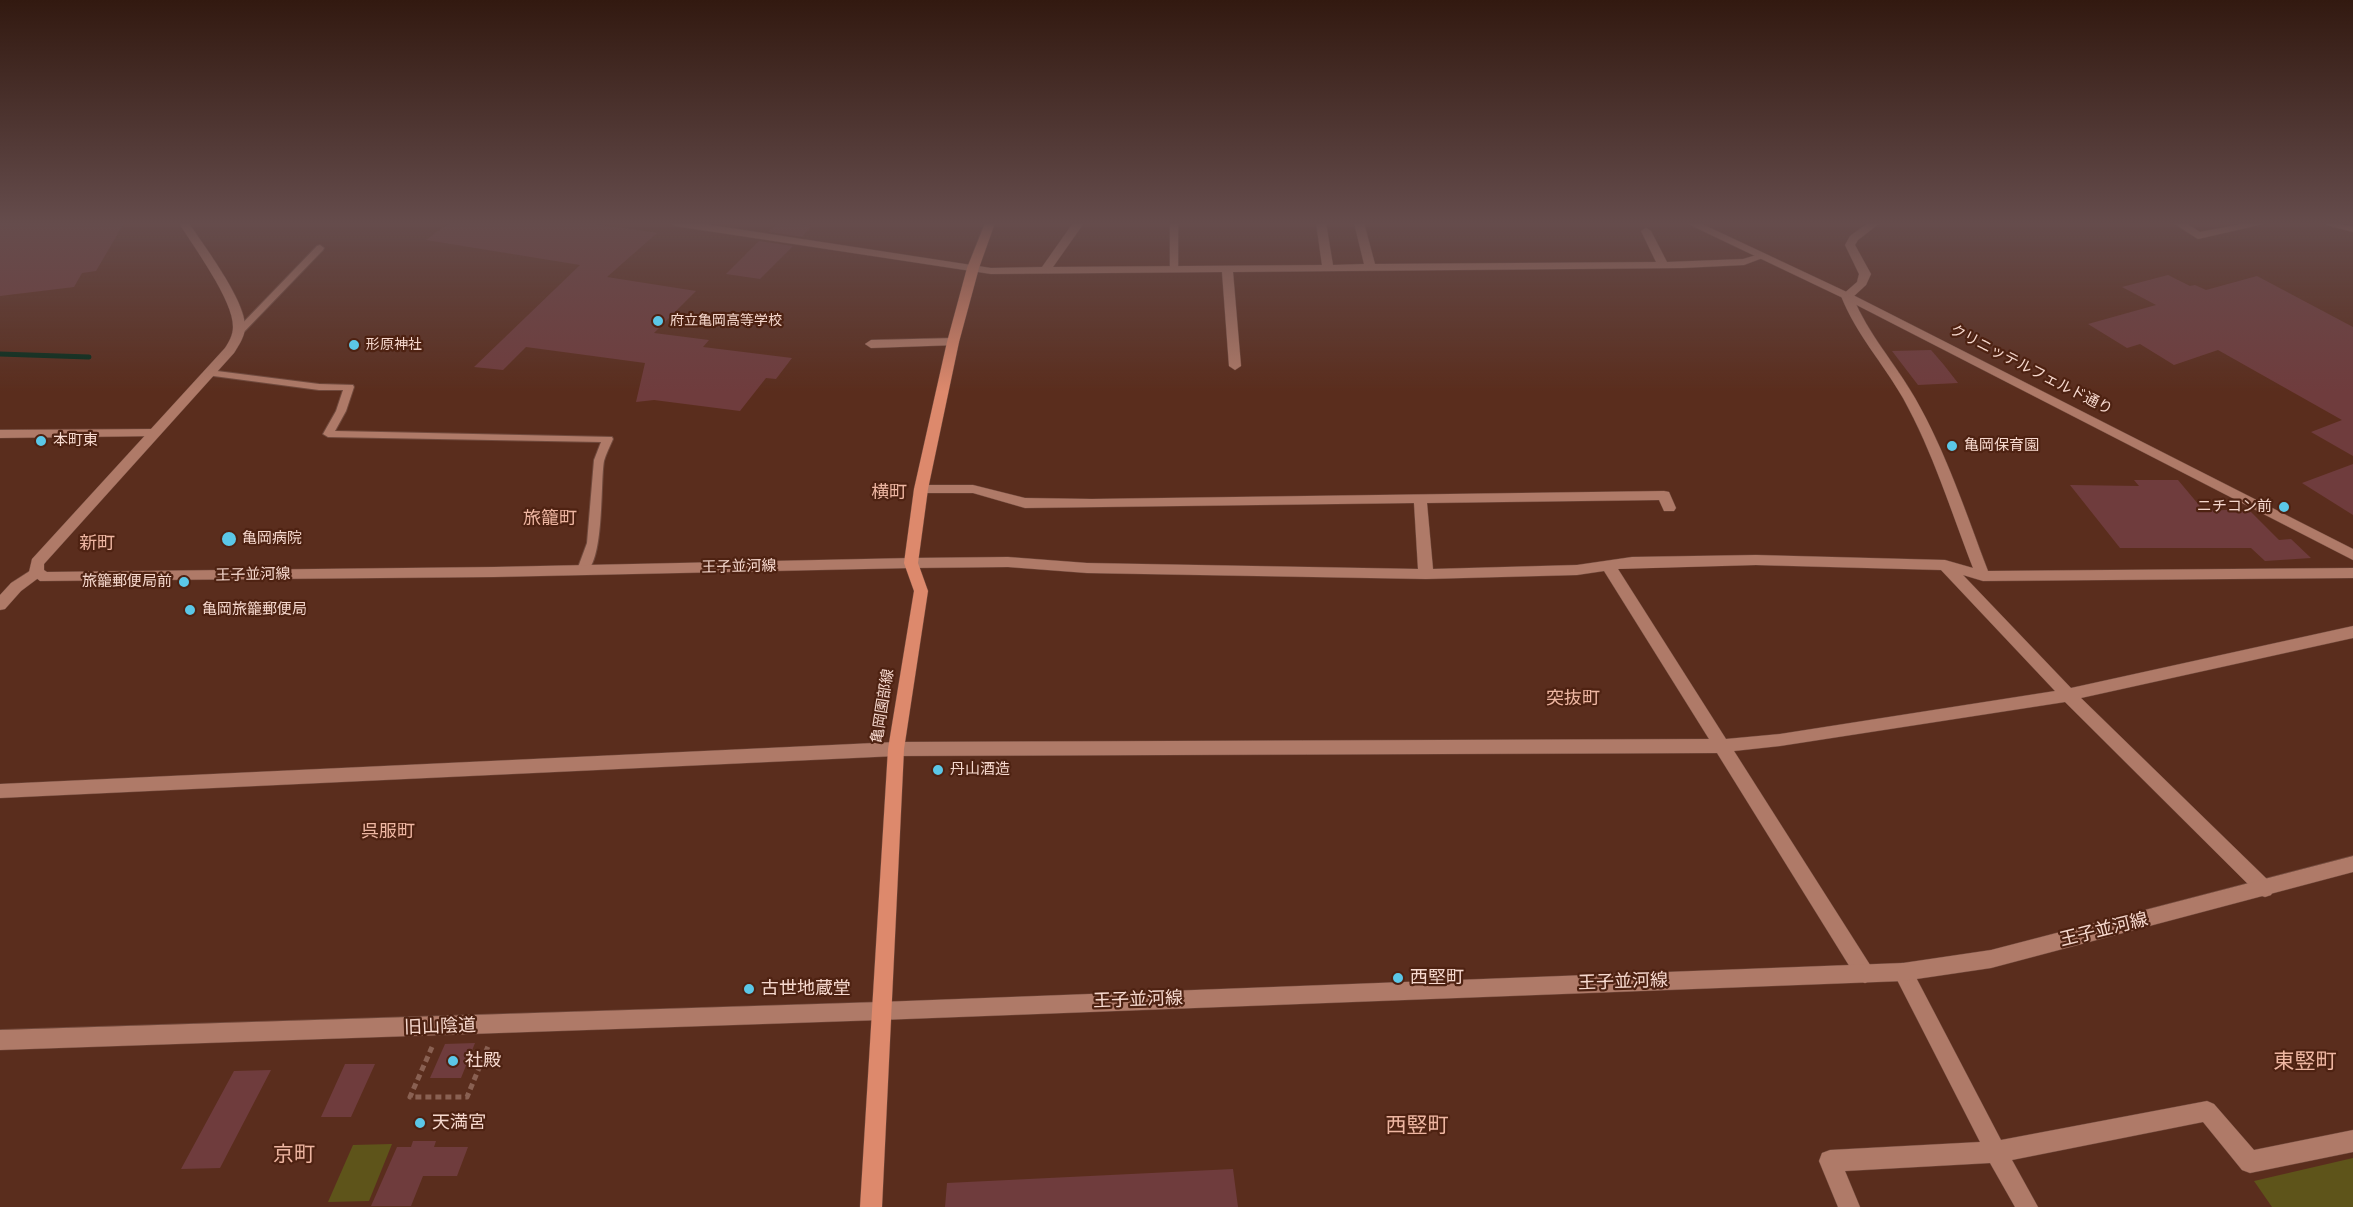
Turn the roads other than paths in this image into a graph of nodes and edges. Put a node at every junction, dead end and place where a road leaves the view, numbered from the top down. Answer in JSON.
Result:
{"nodes":[{"id":1,"x":217,"y":279,"type":"edge"},
{"id":2,"x":290,"y":279,"type":"edge"},
{"id":3,"x":970,"y":279,"type":"edge"},
{"id":4,"x":1228,"y":279,"type":"edge"},
{"id":5,"x":1812,"y":279,"type":"edge"},
{"id":6,"x":1863,"y":279,"type":"edge"},
{"id":7,"x":1847,"y":296,"type":"junction"},
{"id":8,"x":238,"y":333,"type":"junction"},
{"id":9,"x":953,"y":342,"type":"junction"},
{"id":10,"x":871,"y":344,"type":"dead end"},
{"id":11,"x":1235,"y":366,"type":"dead end"},
{"id":12,"x":208,"y":373,"type":"junction"},
{"id":13,"x":153,"y":433,"type":"junction"},
{"id":14,"x":0,"y":434,"type":"edge"},
{"id":15,"x":921,"y":489,"type":"junction"},
{"id":16,"x":1420,"y":498,"type":"junction"},
{"id":17,"x":1669,"y":508,"type":"dead end"},
{"id":18,"x":2353,"y":555,"type":"edge"},
{"id":19,"x":911,"y":563,"type":"junction"},
{"id":20,"x":1608,"y":565,"type":"junction"},
{"id":21,"x":1945,"y":565,"type":"junction"},
{"id":22,"x":583,"y":570,"type":"junction"},
{"id":23,"x":36,"y":572,"type":"junction"},
{"id":24,"x":2353,"y":573,"type":"edge"},
{"id":25,"x":1426,"y":574,"type":"junction"},
{"id":26,"x":1983,"y":576,"type":"junction"},
{"id":27,"x":0,"y":583,"type":"edge"},
{"id":28,"x":0,"y":605,"type":"edge"},
{"id":29,"x":2353,"y":632,"type":"edge"},
{"id":30,"x":2068,"y":695,"type":"junction"},
{"id":31,"x":1721,"y":746,"type":"junction"},
{"id":32,"x":896,"y":749,"type":"junction"},
{"id":33,"x":0,"y":791,"type":"edge"},
{"id":34,"x":2353,"y":864,"type":"edge"},
{"id":35,"x":2265,"y":889,"type":"junction"},
{"id":36,"x":1903,"y":972,"type":"junction"},
{"id":37,"x":1865,"y":974,"type":"junction"},
{"id":38,"x":880,"y":1011,"type":"junction"},
{"id":39,"x":0,"y":1041,"type":"edge"},
{"id":40,"x":2353,"y":1141,"type":"edge"},
{"id":41,"x":1996,"y":1152,"type":"junction"},
{"id":42,"x":871,"y":1207,"type":"edge"},
{"id":43,"x":1849,"y":1207,"type":"edge"},
{"id":44,"x":2027,"y":1207,"type":"edge"}],
"edges":[{"from":1,"to":8,"type":"street"},
{"from":2,"to":8,"type":"lane"},
{"from":3,"to":9,"type":"main road","name":"亀岡園部線"},
{"from":4,"to":11,"type":"street"},
{"from":5,"to":7,"type":"street","name":"クリニッテルフェルド通り"},
{"from":6,"to":7,"type":"street"},
{"from":7,"to":18,"type":"street","name":"クリニッテルフェルド通り"},
{"from":7,"to":26,"type":"street"},
{"from":8,"to":12,"type":"street"},
{"from":9,"to":10,"type":"street"},
{"from":9,"to":15,"type":"main road","name":"亀岡園部線"},
{"from":12,"to":13,"type":"street"},
{"from":12,"to":22,"type":"lane"},
{"from":13,"to":14,"type":"street"},
{"from":13,"to":23,"type":"street"},
{"from":15,"to":16,"type":"street"},
{"from":15,"to":19,"type":"main road","name":"亀岡園部線"},
{"from":16,"to":17,"type":"street"},
{"from":16,"to":25,"type":"street"},
{"from":19,"to":22,"type":"street","name":"王子並河線"},
{"from":19,"to":25,"type":"street","name":"王子並河線"},
{"from":19,"to":32,"type":"main road","name":"亀岡園部線"},
{"from":20,"to":21,"type":"street","name":"王子並河線"},
{"from":20,"to":25,"type":"street","name":"王子並河線"},
{"from":20,"to":31,"type":"street"},
{"from":21,"to":26,"type":"street","name":"王子並河線"},
{"from":21,"to":30,"type":"street"},
{"from":22,"to":23,"type":"street","name":"王子並河線"},
{"from":23,"to":27,"type":"street"},
{"from":23,"to":28,"type":"street"},
{"from":24,"to":26,"type":"street","name":"王子並河線"},
{"from":29,"to":30,"type":"street"},
{"from":30,"to":31,"type":"street"},
{"from":30,"to":35,"type":"street"},
{"from":31,"to":32,"type":"street"},
{"from":31,"to":37,"type":"street"},
{"from":32,"to":33,"type":"street"},
{"from":32,"to":38,"type":"main road","name":"亀岡園部線"},
{"from":34,"to":35,"type":"street","name":"王子並河線"},
{"from":35,"to":36,"type":"street","name":"王子並河線"},
{"from":36,"to":37,"type":"street","name":"王子並河線"},
{"from":36,"to":41,"type":"street"},
{"from":37,"to":38,"type":"street","name":"王子並河線"},
{"from":38,"to":39,"type":"street","name":"旧山陰道"},
{"from":38,"to":42,"type":"main road","name":"亀岡園部線"},
{"from":40,"to":41,"type":"street"},
{"from":41,"to":43,"type":"street"},
{"from":41,"to":44,"type":"street"}]}
